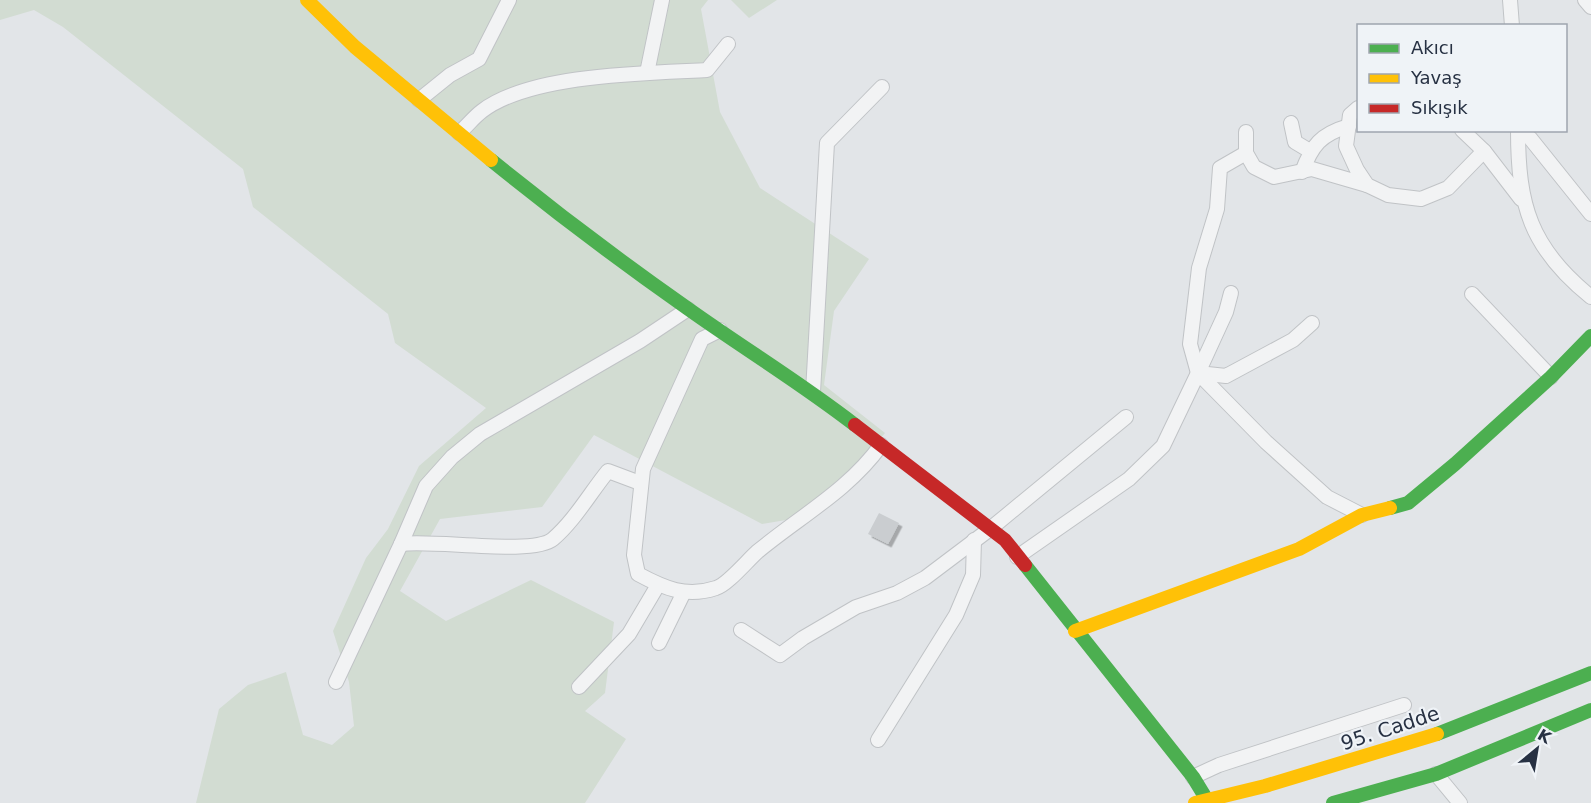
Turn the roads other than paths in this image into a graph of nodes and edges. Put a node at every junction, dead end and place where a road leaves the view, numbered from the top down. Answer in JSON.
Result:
{"nodes":[{"id":1,"x":307,"y":0,"type":"edge"},
{"id":2,"x":509,"y":0,"type":"edge"},
{"id":3,"x":662,"y":0,"type":"edge"},
{"id":4,"x":1585,"y":0,"type":"edge"},
{"id":5,"x":1511,"y":1,"type":"edge"},
{"id":6,"x":1591,"y":7,"type":"edge"},
{"id":7,"x":1512,"y":24,"type":"edge"},
{"id":8,"x":728,"y":44,"type":"dead end"},
{"id":9,"x":647,"y":73,"type":"junction"},
{"id":10,"x":882,"y":87,"type":"dead end"},
{"id":11,"x":419,"y":100,"type":"junction"},
{"id":12,"x":1357,"y":110,"type":"edge"},
{"id":13,"x":1291,"y":123,"type":"dead end"},
{"id":14,"x":1349,"y":126,"type":"junction"},
{"id":15,"x":1246,"y":132,"type":"dead end"},
{"id":16,"x":1464,"y":132,"type":"edge"},
{"id":17,"x":1518,"y":132,"type":"edge"},
{"id":18,"x":1521,"y":132,"type":"edge"},
{"id":19,"x":459,"y":133,"type":"junction"},
{"id":20,"x":1310,"y":151,"type":"junction"},
{"id":21,"x":1484,"y":151,"type":"junction"},
{"id":22,"x":1246,"y":153,"type":"junction"},
{"id":23,"x":1302,"y":172,"type":"junction"},
{"id":24,"x":1366,"y":185,"type":"junction"},
{"id":25,"x":1524,"y":203,"type":"junction"},
{"id":26,"x":1591,"y":214,"type":"edge"},
{"id":27,"x":1231,"y":293,"type":"dead end"},
{"id":28,"x":1472,"y":294,"type":"dead end"},
{"id":29,"x":1591,"y":297,"type":"edge"},
{"id":30,"x":688,"y":309,"type":"junction"},
{"id":31,"x":1312,"y":323,"type":"dead end"},
{"id":32,"x":720,"y":330,"type":"junction"},
{"id":33,"x":1591,"y":336,"type":"edge"},
{"id":34,"x":1198,"y":373,"type":"junction"},
{"id":35,"x":1551,"y":377,"type":"junction"},
{"id":36,"x":813,"y":392,"type":"junction"},
{"id":37,"x":1126,"y":417,"type":"dead end"},
{"id":38,"x":881,"y":445,"type":"junction"},
{"id":39,"x":640,"y":483,"type":"junction"},
{"id":40,"x":1362,"y":514,"type":"junction"},
{"id":41,"x":990,"y":529,"type":"junction"},
{"id":42,"x":974,"y":540,"type":"junction"},
{"id":43,"x":401,"y":544,"type":"junction"},
{"id":44,"x":1017,"y":556,"type":"junction"},
{"id":45,"x":658,"y":585,"type":"junction"},
{"id":46,"x":684,"y":592,"type":"junction"},
{"id":47,"x":741,"y":630,"type":"dead end"},
{"id":48,"x":1075,"y":631,"type":"junction"},
{"id":49,"x":659,"y":643,"type":"dead end"},
{"id":50,"x":1591,"y":673,"type":"edge"},
{"id":51,"x":336,"y":682,"type":"dead end"},
{"id":52,"x":579,"y":687,"type":"dead end"},
{"id":53,"x":1404,"y":705,"type":"dead end"},
{"id":54,"x":1591,"y":710,"type":"edge"},
{"id":55,"x":878,"y":740,"type":"dead end"},
{"id":56,"x":1436,"y":774,"type":"junction"},
{"id":57,"x":1192,"y":777,"type":"junction"},
{"id":58,"x":1232,"y":799,"type":"edge"},
{"id":59,"x":1198,"y":802,"type":"edge"},
{"id":60,"x":1333,"y":803,"type":"edge"},
{"id":61,"x":1460,"y":803,"type":"edge"}],
"edges":[{"from":1,"to":11,"type":"street"},
{"from":2,"to":11,"type":"street"},
{"from":3,"to":9,"type":"street"},
{"from":4,"to":6,"type":"street"},
{"from":5,"to":7,"type":"street"},
{"from":8,"to":9,"type":"street"},
{"from":9,"to":19,"type":"street"},
{"from":10,"to":36,"type":"street"},
{"from":11,"to":19,"type":"street"},
{"from":12,"to":14,"type":"street"},
{"from":13,"to":20,"type":"street"},
{"from":14,"to":20,"type":"street"},
{"from":14,"to":24,"type":"street"},
{"from":15,"to":22,"type":"street"},
{"from":16,"to":21,"type":"street"},
{"from":17,"to":25,"type":"street"},
{"from":18,"to":26,"type":"street"},
{"from":19,"to":30,"type":"street"},
{"from":20,"to":23,"type":"street"},
{"from":21,"to":24,"type":"street"},
{"from":21,"to":25,"type":"street"},
{"from":22,"to":23,"type":"street"},
{"from":22,"to":34,"type":"street"},
{"from":23,"to":24,"type":"street"},
{"from":25,"to":29,"type":"street"},
{"from":27,"to":34,"type":"street"},
{"from":28,"to":35,"type":"street"},
{"from":30,"to":32,"type":"street"},
{"from":30,"to":43,"type":"street"},
{"from":31,"to":34,"type":"street"},
{"from":32,"to":36,"type":"street"},
{"from":32,"to":39,"type":"street"},
{"from":33,"to":35,"type":"street"},
{"from":34,"to":40,"type":"street"},
{"from":34,"to":44,"type":"street"},
{"from":35,"to":40,"type":"street"},
{"from":36,"to":38,"type":"street"},
{"from":37,"to":41,"type":"street"},
{"from":38,"to":41,"type":"street"},
{"from":38,"to":46,"type":"street"},
{"from":39,"to":43,"type":"street"},
{"from":39,"to":45,"type":"street"},
{"from":40,"to":48,"type":"street"},
{"from":41,"to":42,"type":"street"},
{"from":41,"to":44,"type":"street"},
{"from":42,"to":47,"type":"street"},
{"from":42,"to":55,"type":"street"},
{"from":43,"to":51,"type":"street"},
{"from":44,"to":48,"type":"street"},
{"from":45,"to":46,"type":"street"},
{"from":45,"to":52,"type":"street"},
{"from":46,"to":49,"type":"street"},
{"from":48,"to":57,"type":"street"},
{"from":50,"to":58,"type":"street","name":"95. Cadde"},
{"from":53,"to":57,"type":"street"},
{"from":54,"to":56,"type":"street"},
{"from":56,"to":60,"type":"street"},
{"from":56,"to":61,"type":"street"},
{"from":57,"to":59,"type":"street"},
{"from":58,"to":59,"type":"street","name":"95. Cadde"}]}
